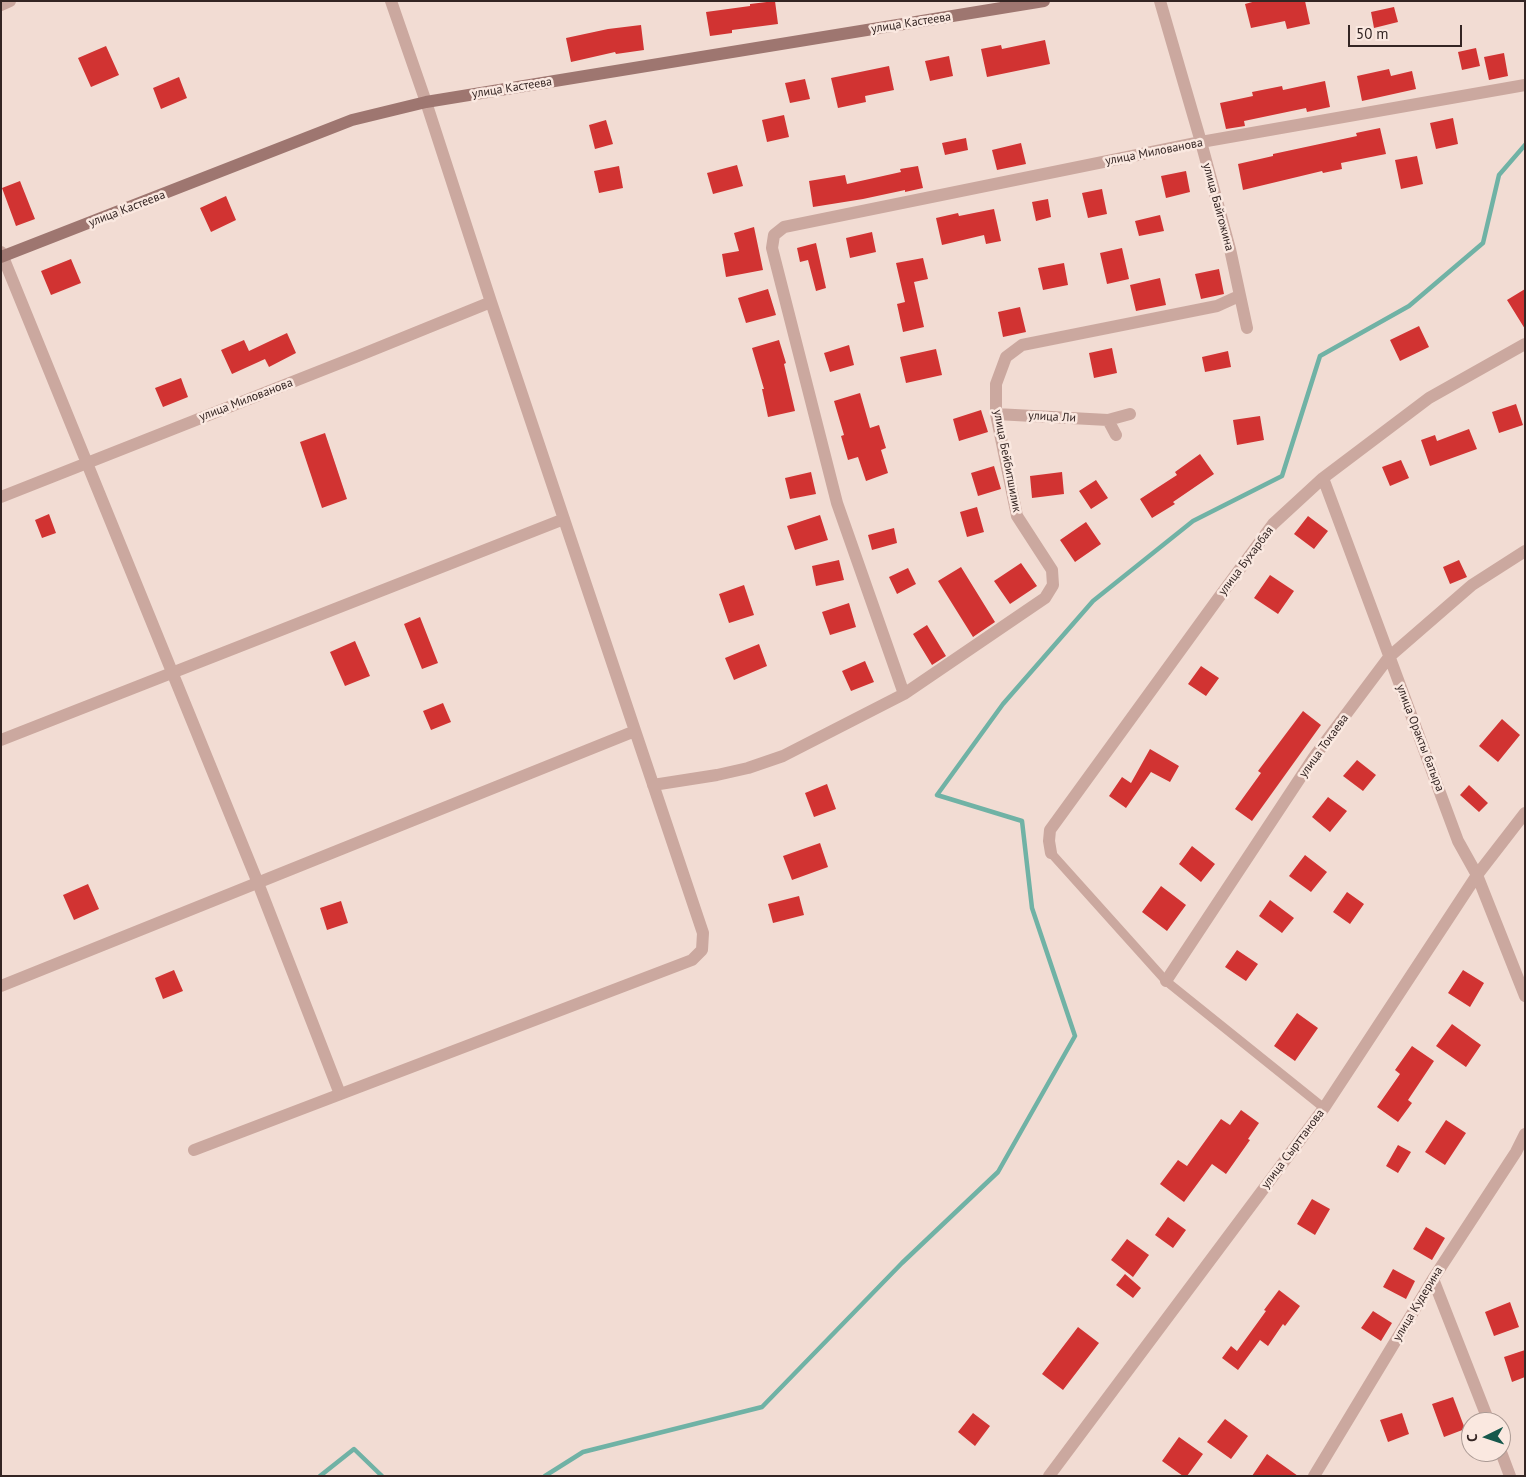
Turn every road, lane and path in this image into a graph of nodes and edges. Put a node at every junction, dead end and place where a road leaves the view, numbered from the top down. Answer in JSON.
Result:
{"nodes":[{"id":1,"x":10,"y":1,"type":"edge"},
{"id":2,"x":391,"y":1,"type":"edge"},
{"id":3,"x":1044,"y":1,"type":"edge"},
{"id":4,"x":1160,"y":1,"type":"edge"},
{"id":5,"x":1,"y":4,"type":"edge"},
{"id":6,"x":1525,"y":85,"type":"edge"},
{"id":7,"x":426,"y":102,"type":"junction"},
{"id":8,"x":1201,"y":142,"type":"junction"},
{"id":9,"x":2,"y":255,"type":"edge"},
{"id":10,"x":1239,"y":296,"type":"junction"},
{"id":11,"x":491,"y":302,"type":"junction"},
{"id":12,"x":1247,"y":328,"type":"dead end"},
{"id":13,"x":1525,"y":344,"type":"edge"},
{"id":14,"x":996,"y":414,"type":"junction"},
{"id":15,"x":1130,"y":414,"type":"dead end"},
{"id":16,"x":1108,"y":420,"type":"junction"},
{"id":17,"x":1116,"y":435,"type":"dead end"},
{"id":18,"x":87,"y":463,"type":"junction"},
{"id":19,"x":1323,"y":478,"type":"junction"},
{"id":20,"x":1,"y":497,"type":"edge"},
{"id":21,"x":564,"y":519,"type":"junction"},
{"id":22,"x":1525,"y":551,"type":"edge"},
{"id":23,"x":1389,"y":657,"type":"junction"},
{"id":24,"x":173,"y":672,"type":"junction"},
{"id":25,"x":904,"y":694,"type":"junction"},
{"id":26,"x":635,"y":731,"type":"junction"},
{"id":27,"x":1,"y":740,"type":"edge"},
{"id":28,"x":653,"y":784,"type":"junction"},
{"id":29,"x":1525,"y":813,"type":"edge"},
{"id":30,"x":1051,"y":853,"type":"joint"},
{"id":31,"x":1477,"y":875,"type":"junction"},
{"id":32,"x":258,"y":883,"type":"junction"},
{"id":33,"x":1166,"y":981,"type":"junction"},
{"id":34,"x":1,"y":986,"type":"edge"},
{"id":35,"x":1525,"y":996,"type":"edge"},
{"id":36,"x":340,"y":1094,"type":"junction"},
{"id":37,"x":1324,"y":1108,"type":"junction"},
{"id":38,"x":1525,"y":1134,"type":"edge"},
{"id":39,"x":194,"y":1150,"type":"dead end"},
{"id":40,"x":1433,"y":1279,"type":"junction"},
{"id":41,"x":1485,"y":1412,"type":"edge"},
{"id":42,"x":1505,"y":1462,"type":"edge"},
{"id":43,"x":1049,"y":1476,"type":"edge"},
{"id":44,"x":1314,"y":1476,"type":"edge"},
{"id":45,"x":1510,"y":1476,"type":"edge"}],
"edges":[{"from":1,"to":5,"type":"street"},
{"from":2,"to":7,"type":"street"},
{"from":3,"to":7,"type":"street","name":"улица Кастеева"},
{"from":4,"to":8,"type":"street","name":"улица Байгожина"},
{"from":6,"to":8,"type":"street","name":"улица Милованова"},
{"from":7,"to":9,"type":"street","name":"улица Кастеева"},
{"from":7,"to":11,"type":"street"},
{"from":8,"to":10,"type":"street","name":"улица Байгожина"},
{"from":8,"to":25,"type":"street","name":"улица Милованова"},
{"from":9,"to":18,"type":"street"},
{"from":10,"to":12,"type":"street","name":"улица Байгожина"},
{"from":10,"to":14,"type":"street","name":"улица Бейбитшилик"},
{"from":11,"to":18,"type":"street","name":"улица Милованова"},
{"from":11,"to":21,"type":"street"},
{"from":13,"to":19,"type":"street","name":"улица Бухарбая"},
{"from":14,"to":16,"type":"street","name":"улица Ли"},
{"from":14,"to":25,"type":"street","name":"улица Бейбитшилик"},
{"from":15,"to":16,"type":"street","name":"улица Ли"},
{"from":16,"to":17,"type":"street"},
{"from":18,"to":20,"type":"street","name":"улица Милованова"},
{"from":18,"to":24,"type":"street"},
{"from":19,"to":23,"type":"street","name":"улица Оракты батыра"},
{"from":19,"to":30,"type":"street","name":"улица Бухарбая"},
{"from":21,"to":24,"type":"street"},
{"from":21,"to":26,"type":"street"},
{"from":22,"to":23,"type":"street","name":"улица Токаева"},
{"from":23,"to":31,"type":"street","name":"улица Оракты батыра"},
{"from":23,"to":33,"type":"street","name":"улица Токаева"},
{"from":24,"to":27,"type":"street"},
{"from":24,"to":32,"type":"street"},
{"from":25,"to":28,"type":"street","name":"улица Бейбитшилик"},
{"from":26,"to":28,"type":"street"},
{"from":26,"to":32,"type":"street"},
{"from":28,"to":36,"type":"street"},
{"from":29,"to":31,"type":"street","name":"улица Сырттанова"},
{"from":30,"to":33,"type":"lane"},
{"from":31,"to":35,"type":"street","name":"улица Оракты батыра"},
{"from":31,"to":37,"type":"street","name":"улица Сырттанова"},
{"from":32,"to":34,"type":"street"},
{"from":32,"to":36,"type":"street"},
{"from":33,"to":37,"type":"lane"},
{"from":36,"to":39,"type":"street"},
{"from":37,"to":43,"type":"street","name":"улица Сырттанова"},
{"from":38,"to":40,"type":"street","name":"улица Кудерина"},
{"from":40,"to":41,"type":"street"},
{"from":40,"to":44,"type":"street","name":"улица Кудерина"},
{"from":42,"to":45,"type":"street"}]}
